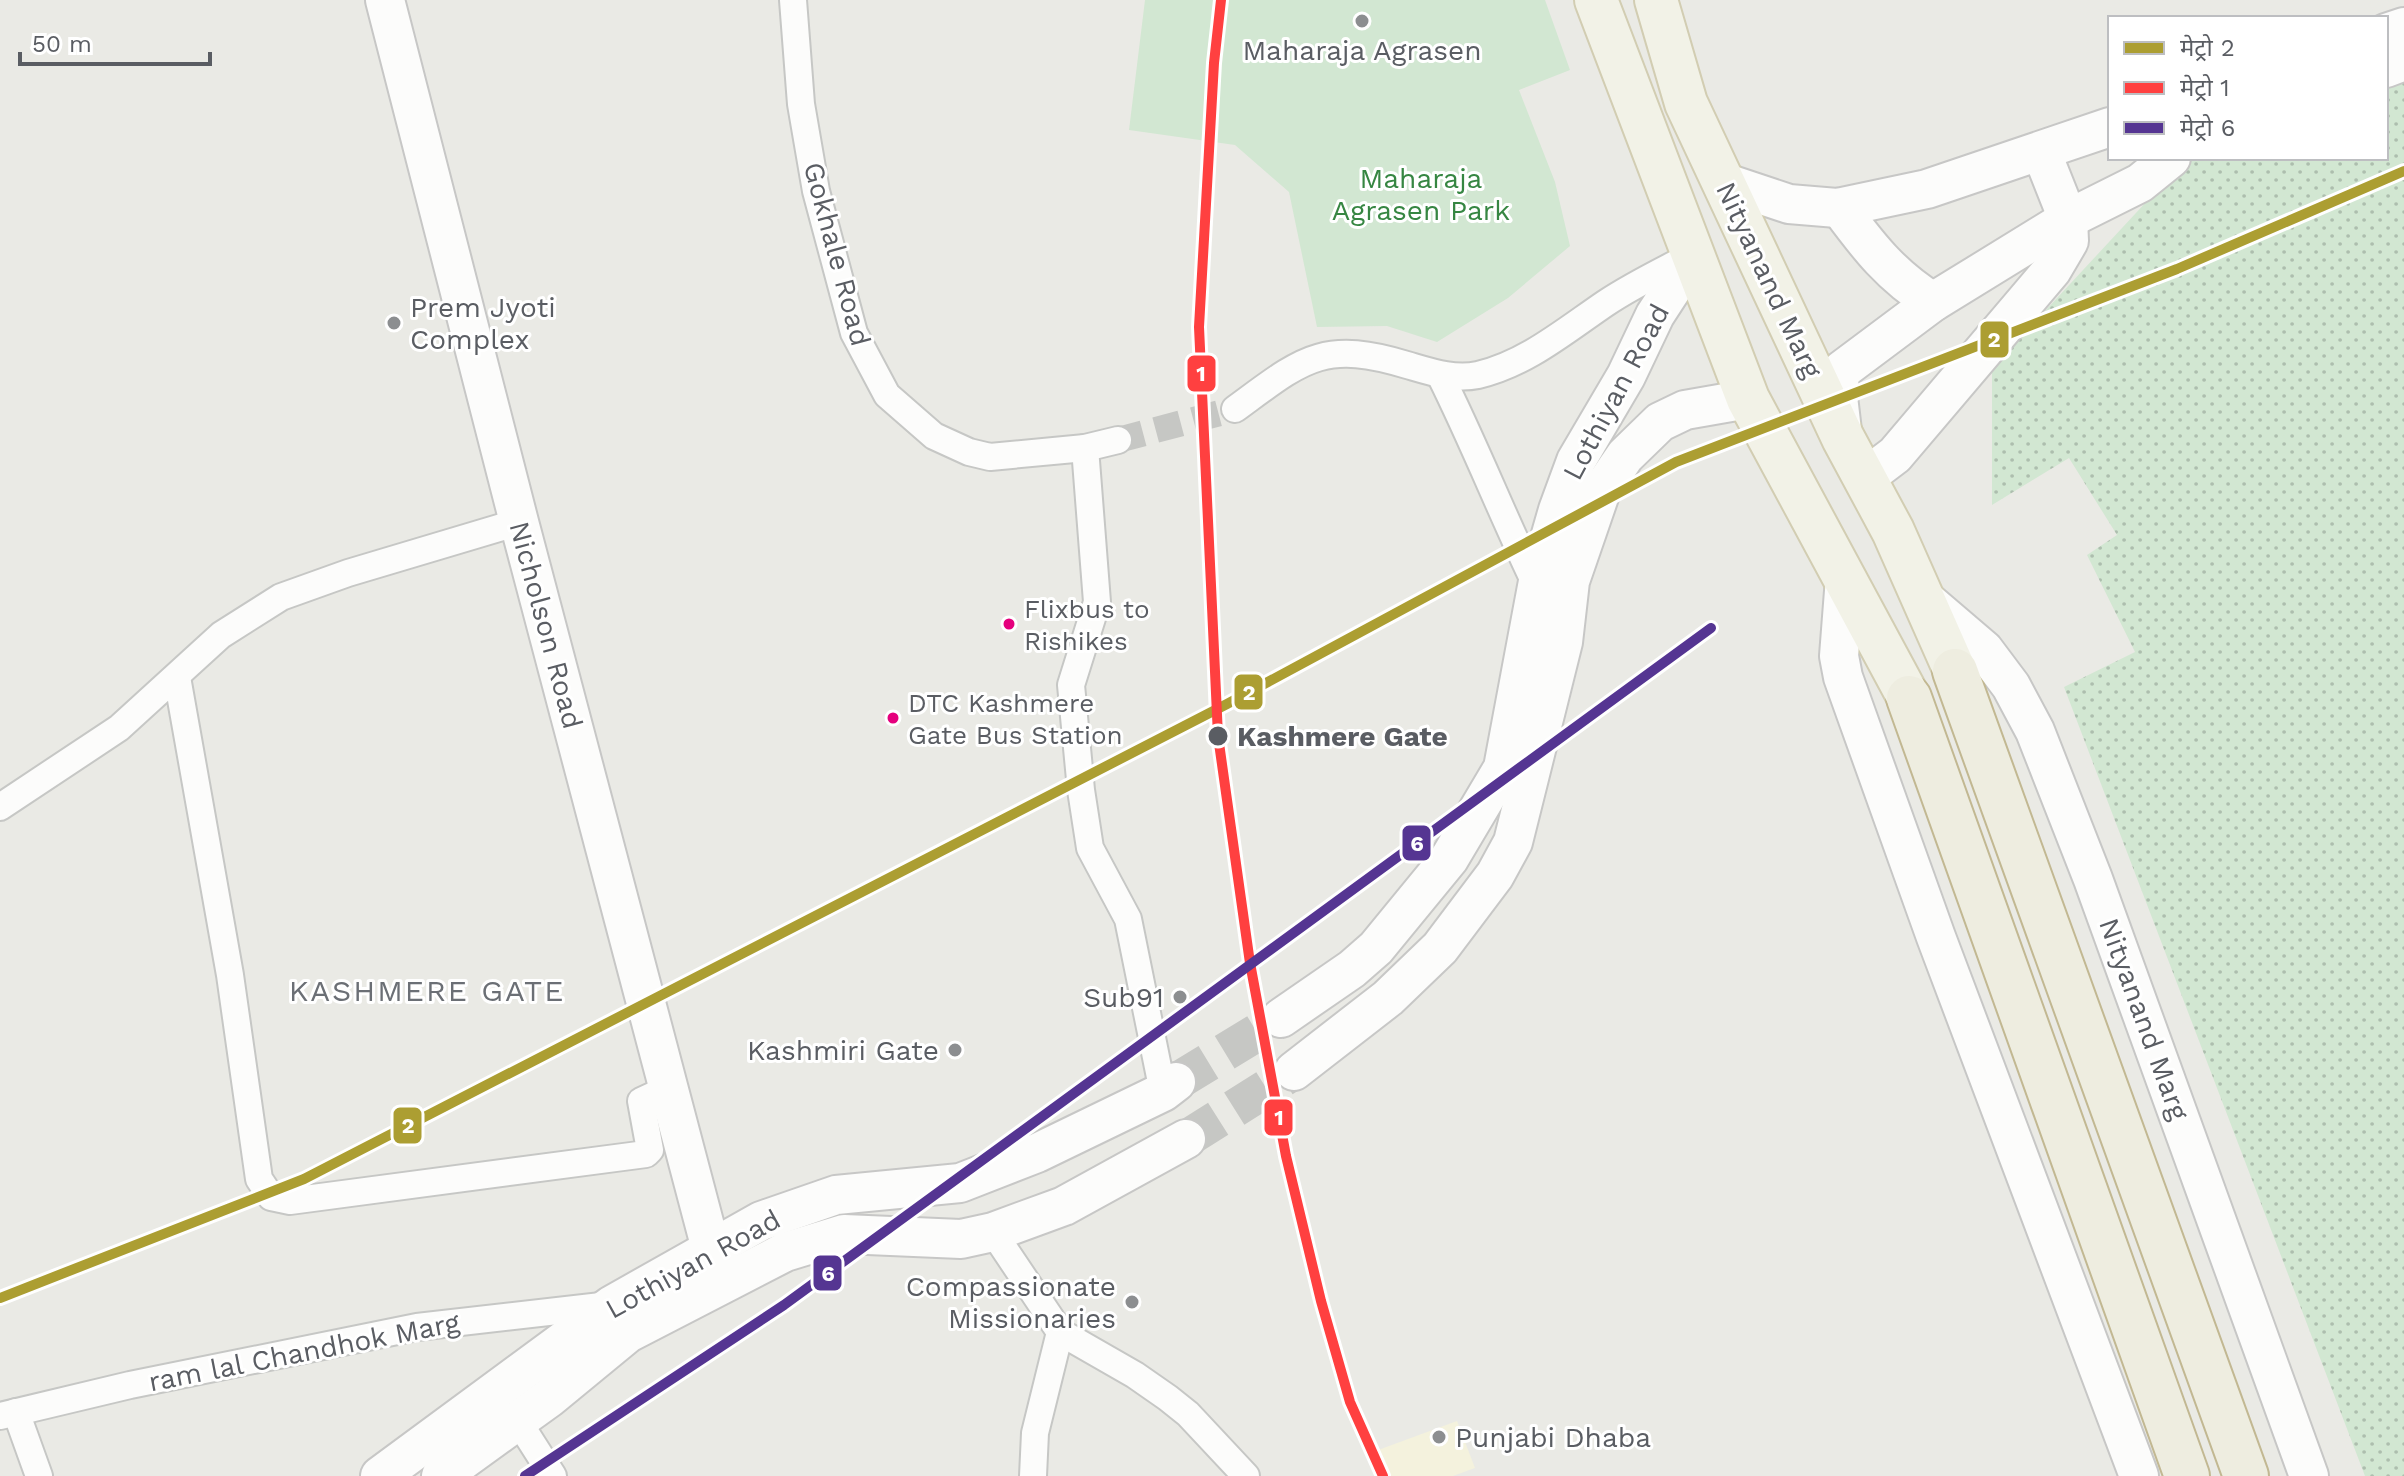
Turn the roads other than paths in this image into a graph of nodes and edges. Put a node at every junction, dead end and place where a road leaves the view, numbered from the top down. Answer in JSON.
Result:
{"nodes":[{"id":1,"x":385,"y":0,"type":"edge"},
{"id":2,"x":793,"y":0,"type":"edge"},
{"id":3,"x":1596,"y":0,"type":"edge"},
{"id":4,"x":1656,"y":0,"type":"edge"},
{"id":5,"x":2108,"y":128,"type":"edge"},
{"id":6,"x":2041,"y":151,"type":"junction"},
{"id":7,"x":2169,"y":160,"type":"edge"},
{"id":8,"x":1723,"y":182,"type":"junction"},
{"id":9,"x":1840,"y":208,"type":"junction"},
{"id":10,"x":2068,"y":219,"type":"junction"},
{"id":11,"x":1694,"y":255,"type":"junction"},
{"id":12,"x":1933,"y":302,"type":"junction"},
{"id":13,"x":1440,"y":375,"type":"junction"},
{"id":14,"x":1748,"y":399,"type":"junction"},
{"id":15,"x":1235,"y":409,"type":"tunnel mouth"},
{"id":16,"x":1843,"y":438,"type":"junction"},
{"id":17,"x":1118,"y":440,"type":"tunnel mouth"},
{"id":18,"x":1085,"y":448,"type":"junction"},
{"id":19,"x":1866,"y":477,"type":"junction"},
{"id":20,"x":519,"y":522,"type":"junction"},
{"id":21,"x":1845,"y":578,"type":"junction"},
{"id":22,"x":1537,"y":587,"type":"junction"},
{"id":23,"x":1922,"y":597,"type":"junction"},
{"id":24,"x":1955,"y":671,"type":"joint"},
{"id":25,"x":177,"y":677,"type":"junction"},
{"id":26,"x":1909,"y":698,"type":"joint"},
{"id":27,"x":0,"y":807,"type":"edge"},
{"id":28,"x":1281,"y":1018,"type":"tunnel mouth"},
{"id":29,"x":1294,"y":1071,"type":"tunnel mouth"},
{"id":30,"x":1169,"y":1087,"type":"joint"},
{"id":31,"x":669,"y":1088,"type":"junction"},
{"id":32,"x":1186,"y":1139,"type":"tunnel mouth"},
{"id":33,"x":993,"y":1232,"type":"junction"},
{"id":34,"x":711,"y":1249,"type":"junction"},
{"id":35,"x":612,"y":1305,"type":"junction"},
{"id":36,"x":1060,"y":1332,"type":"junction"},
{"id":37,"x":8,"y":1414,"type":"edge"},
{"id":38,"x":518,"y":1421,"type":"junction"},
{"id":39,"x":39,"y":1476,"type":"edge"},
{"id":40,"x":380,"y":1476,"type":"edge"},
{"id":41,"x":441,"y":1476,"type":"edge"},
{"id":42,"x":553,"y":1476,"type":"edge"},
{"id":43,"x":1033,"y":1476,"type":"edge"},
{"id":44,"x":1246,"y":1476,"type":"edge"},
{"id":45,"x":2139,"y":1476,"type":"edge"},
{"id":46,"x":2187,"y":1476,"type":"edge"},
{"id":47,"x":2246,"y":1476,"type":"edge"},
{"id":48,"x":2309,"y":1476,"type":"edge"}],
"edges":[{"from":1,"to":20,"type":"main road","name":"Nicholson Road"},
{"from":2,"to":18,"type":"street","name":"Gokhale Road"},
{"from":3,"to":11,"type":"main road","name":"Nityanand Marg"},
{"from":4,"to":8,"type":"main road","name":"Nityanand Marg"},
{"from":5,"to":6,"type":"main road"},
{"from":6,"to":9,"type":"main road"},
{"from":6,"to":10,"type":"main road"},
{"from":7,"to":10,"type":"main road"},
{"from":8,"to":9,"type":"main road"},
{"from":8,"to":16,"type":"main road","name":"Nityanand Marg"},
{"from":9,"to":12,"type":"main road"},
{"from":10,"to":12,"type":"main road"},
{"from":10,"to":19,"type":"main road"},
{"from":11,"to":13,"type":"street"},
{"from":11,"to":14,"type":"main road","name":"Nityanand Marg"},
{"from":11,"to":22,"type":"main road","name":"Lothiyan Road"},
{"from":12,"to":16,"type":"main road"},
{"from":13,"to":15,"type":"street"},
{"from":13,"to":22,"type":"street"},
{"from":14,"to":21,"type":"main road","name":"Nityanand Marg"},
{"from":14,"to":29,"type":"main road","name":"Lothiyan Road"},
{"from":16,"to":19,"type":"main road","name":"Nityanand Marg"},
{"from":17,"to":18,"type":"street","name":"Gokhale Road"},
{"from":18,"to":30,"type":"street"},
{"from":19,"to":23,"type":"main road","name":"Nityanand Marg"},
{"from":20,"to":25,"type":"street"},
{"from":20,"to":31,"type":"main road","name":"Nicholson Road"},
{"from":21,"to":26,"type":"main road","name":"Nityanand Marg"},
{"from":21,"to":45,"type":"main road"},
{"from":22,"to":28,"type":"main road","name":"Lothiyan Road"},
{"from":23,"to":24,"type":"main road","name":"Nityanand Marg"},
{"from":23,"to":48,"type":"main road","name":"Nityanand Marg"},
{"from":24,"to":47,"type":"highway"},
{"from":25,"to":27,"type":"street"},
{"from":25,"to":31,"type":"street"},
{"from":26,"to":46,"type":"highway"},
{"from":30,"to":34,"type":"main road","name":"Lothiyan Road"},
{"from":31,"to":34,"type":"main road","name":"Nicholson Road"},
{"from":32,"to":33,"type":"main road","name":"Lothiyan Road"},
{"from":33,"to":36,"type":"street"},
{"from":33,"to":38,"type":"main road","name":"Lothiyan Road"},
{"from":34,"to":35,"type":"main road","name":"Lothiyan Road"},
{"from":35,"to":37,"type":"street","name":"ram lal Chandhok Marg"},
{"from":35,"to":40,"type":"main road","name":"Lothiyan Road"},
{"from":36,"to":43,"type":"street"},
{"from":36,"to":44,"type":"street"},
{"from":37,"to":39,"type":"street"},
{"from":38,"to":41,"type":"main road","name":"Lothiyan Road"},
{"from":38,"to":42,"type":"street"}]}
